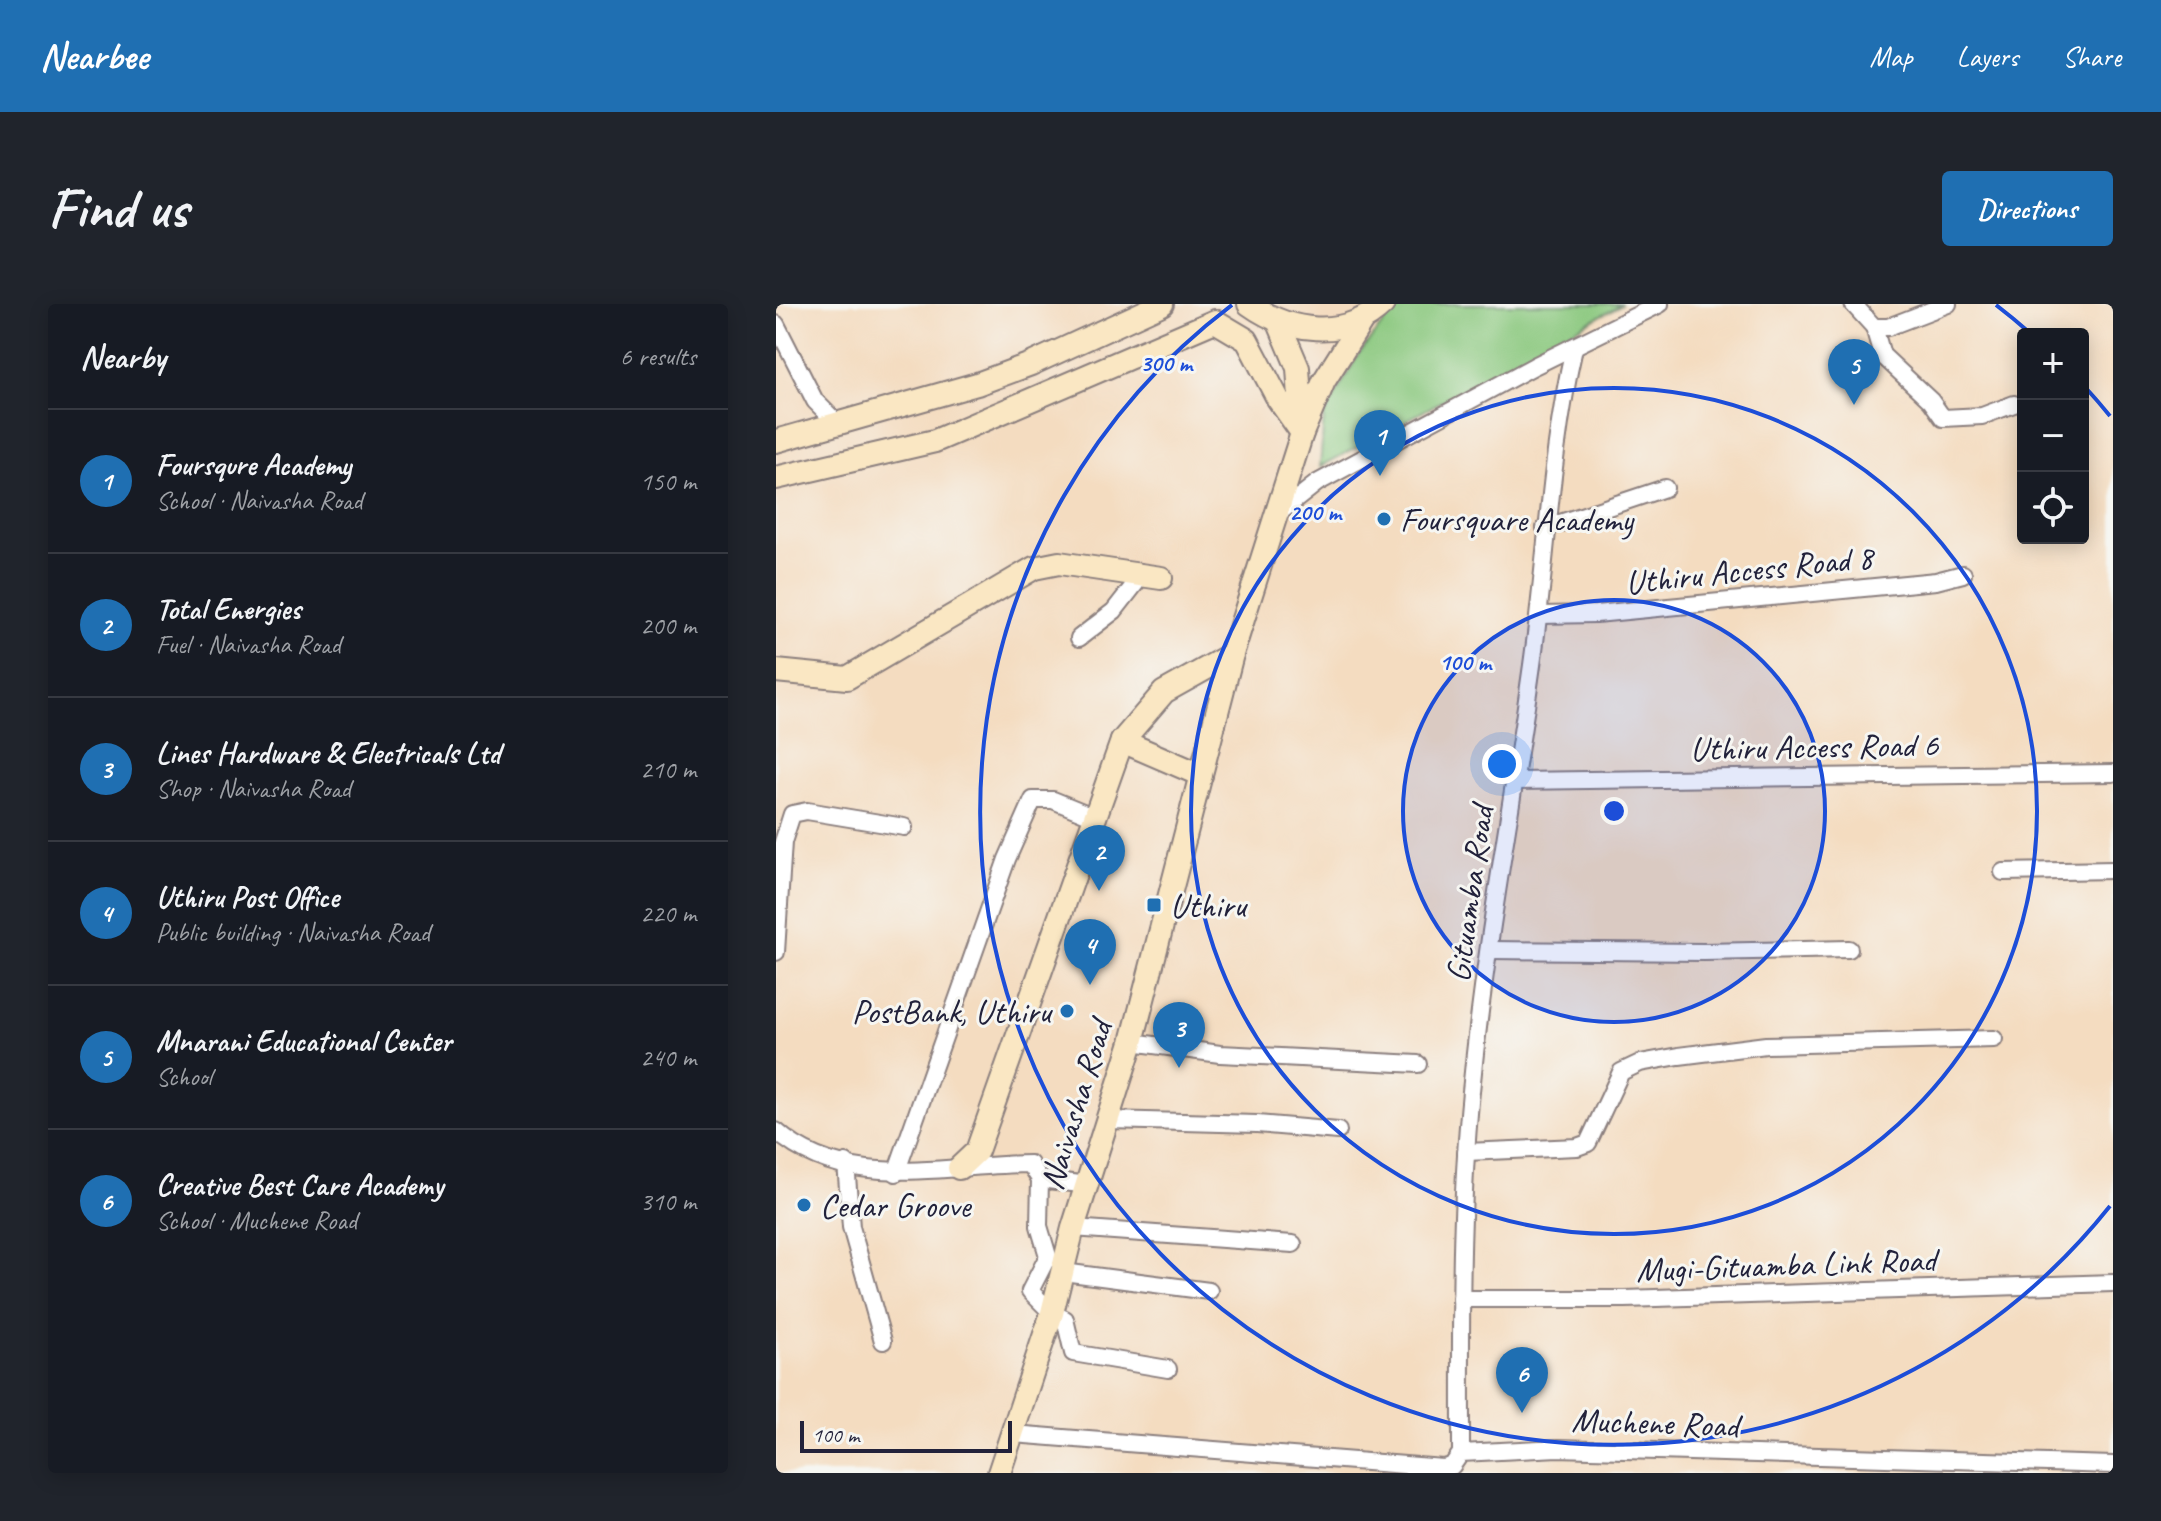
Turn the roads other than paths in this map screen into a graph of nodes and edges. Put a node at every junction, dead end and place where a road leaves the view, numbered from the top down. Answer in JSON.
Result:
{"nodes":[{"id":1,"x":1162,"y":304,"type":"edge"},
{"id":2,"x":1383,"y":304,"type":"edge"},
{"id":3,"x":1660,"y":304,"type":"edge"},
{"id":4,"x":1853,"y":304,"type":"edge"},
{"id":5,"x":1948,"y":304,"type":"edge"},
{"id":6,"x":1246,"y":305,"type":"edge"},
{"id":7,"x":1363,"y":319,"type":"junction"},
{"id":8,"x":1279,"y":323,"type":"junction"},
{"id":9,"x":776,"y":324,"type":"edge"},
{"id":10,"x":1874,"y":327,"type":"junction"},
{"id":11,"x":1574,"y":348,"type":"junction"},
{"id":12,"x":977,"y":384,"type":"junction"},
{"id":13,"x":2014,"y":404,"type":"dead end"},
{"id":14,"x":990,"y":418,"type":"junction"},
{"id":15,"x":839,"y":425,"type":"junction"},
{"id":16,"x":1301,"y":438,"type":"junction"},
{"id":17,"x":776,"y":441,"type":"edge"},
{"id":18,"x":776,"y":478,"type":"edge"},
{"id":19,"x":1665,"y":488,"type":"dead end"},
{"id":20,"x":1279,"y":513,"type":"junction"},
{"id":21,"x":1545,"y":528,"type":"junction"},
{"id":22,"x":1963,"y":574,"type":"dead end"},
{"id":23,"x":1152,"y":577,"type":"joint"},
{"id":24,"x":1539,"y":615,"type":"junction"},
{"id":25,"x":1079,"y":638,"type":"dead end"},
{"id":26,"x":1232,"y":654,"type":"junction"},
{"id":27,"x":776,"y":671,"type":"edge"},
{"id":28,"x":1122,"y":741,"type":"junction"},
{"id":29,"x":2113,"y":773,"type":"edge"},
{"id":30,"x":1201,"y":775,"type":"junction"},
{"id":31,"x":1516,"y":781,"type":"junction"},
{"id":32,"x":1097,"y":818,"type":"junction"},
{"id":33,"x":904,"y":827,"type":"dead end"},
{"id":34,"x":2113,"y":870,"type":"edge"},
{"id":35,"x":2003,"y":872,"type":"dead end"},
{"id":36,"x":1849,"y":949,"type":"dead end"},
{"id":37,"x":1491,"y":950,"type":"junction"},
{"id":38,"x":776,"y":952,"type":"edge"},
{"id":39,"x":1994,"y":1039,"type":"dead end"},
{"id":40,"x":1132,"y":1042,"type":"junction"},
{"id":41,"x":1418,"y":1064,"type":"dead end"},
{"id":42,"x":1109,"y":1120,"type":"junction"},
{"id":43,"x":1338,"y":1131,"type":"dead end"},
{"id":44,"x":779,"y":1140,"type":"edge"},
{"id":45,"x":1466,"y":1152,"type":"junction"},
{"id":46,"x":846,"y":1163,"type":"junction"},
{"id":47,"x":959,"y":1168,"type":"junction"},
{"id":48,"x":896,"y":1173,"type":"junction"},
{"id":49,"x":1040,"y":1179,"type":"junction"},
{"id":50,"x":1088,"y":1185,"type":"junction"},
{"id":51,"x":1073,"y":1228,"type":"junction"},
{"id":52,"x":1293,"y":1244,"type":"dead end"},
{"id":53,"x":1063,"y":1272,"type":"junction"},
{"id":54,"x":2113,"y":1283,"type":"edge"},
{"id":55,"x":1209,"y":1291,"type":"dead end"},
{"id":56,"x":1461,"y":1299,"type":"junction"},
{"id":57,"x":1052,"y":1313,"type":"junction"},
{"id":58,"x":883,"y":1341,"type":"dead end"},
{"id":59,"x":1168,"y":1369,"type":"dead end"},
{"id":60,"x":1013,"y":1434,"type":"junction"},
{"id":61,"x":1461,"y":1453,"type":"junction"},
{"id":62,"x":2113,"y":1465,"type":"edge"},
{"id":63,"x":999,"y":1473,"type":"edge"}],
"edges":[{"from":1,"to":12,"type":"street"},
{"from":2,"to":7,"type":"street"},
{"from":3,"to":11,"type":"street"},
{"from":4,"to":10,"type":"street"},
{"from":5,"to":10,"type":"street"},
{"from":6,"to":8,"type":"street"},
{"from":7,"to":8,"type":"street"},
{"from":7,"to":16,"type":"street"},
{"from":8,"to":16,"type":"street"},
{"from":9,"to":15,"type":"street"},
{"from":10,"to":13,"type":"street"},
{"from":11,"to":20,"type":"street"},
{"from":11,"to":21,"type":"street","name":"Gituamba Road"},
{"from":12,"to":14,"type":"street"},
{"from":12,"to":15,"type":"street"},
{"from":14,"to":16,"type":"street"},
{"from":14,"to":18,"type":"street"},
{"from":15,"to":17,"type":"street"},
{"from":16,"to":20,"type":"street","name":"Naivasha Road"},
{"from":19,"to":21,"type":"street"},
{"from":20,"to":26,"type":"street","name":"Naivasha Road"},
{"from":21,"to":24,"type":"street","name":"Gituamba Road"},
{"from":22,"to":24,"type":"street","name":"Uthiru Access Road 8"},
{"from":23,"to":25,"type":"street"},
{"from":23,"to":27,"type":"street"},
{"from":24,"to":31,"type":"street","name":"Gituamba Road"},
{"from":26,"to":28,"type":"street"},
{"from":26,"to":30,"type":"street","name":"Naivasha Road"},
{"from":28,"to":30,"type":"street"},
{"from":28,"to":32,"type":"street"},
{"from":29,"to":31,"type":"street","name":"Uthiru Access Road 6"},
{"from":30,"to":40,"type":"street","name":"Naivasha Road"},
{"from":31,"to":37,"type":"street","name":"Gituamba Road"},
{"from":32,"to":47,"type":"street"},
{"from":32,"to":48,"type":"street"},
{"from":33,"to":38,"type":"street"},
{"from":34,"to":35,"type":"street"},
{"from":36,"to":37,"type":"street"},
{"from":37,"to":45,"type":"street","name":"Gituamba Road"},
{"from":39,"to":45,"type":"street"},
{"from":40,"to":41,"type":"street"},
{"from":40,"to":42,"type":"street","name":"Naivasha Road"},
{"from":42,"to":43,"type":"street"},
{"from":42,"to":50,"type":"street","name":"Naivasha Road"},
{"from":44,"to":46,"type":"street"},
{"from":45,"to":56,"type":"street","name":"Gituamba Road"},
{"from":46,"to":48,"type":"street"},
{"from":46,"to":58,"type":"street"},
{"from":47,"to":48,"type":"street"},
{"from":47,"to":49,"type":"street"},
{"from":49,"to":50,"type":"street"},
{"from":49,"to":57,"type":"street"},
{"from":50,"to":51,"type":"street","name":"Naivasha Road"},
{"from":51,"to":52,"type":"street"},
{"from":51,"to":53,"type":"street","name":"Naivasha Road"},
{"from":53,"to":55,"type":"street"},
{"from":53,"to":57,"type":"street","name":"Naivasha Road"},
{"from":54,"to":56,"type":"street","name":"Mugi-Gituamba Link Road"},
{"from":56,"to":61,"type":"street","name":"Gituamba Road"},
{"from":57,"to":59,"type":"street"},
{"from":57,"to":60,"type":"street","name":"Naivasha Road"},
{"from":60,"to":61,"type":"street","name":"Muchene Road"},
{"from":60,"to":63,"type":"street","name":"Naivasha Road"},
{"from":61,"to":62,"type":"street","name":"Muchene Road"}]}
